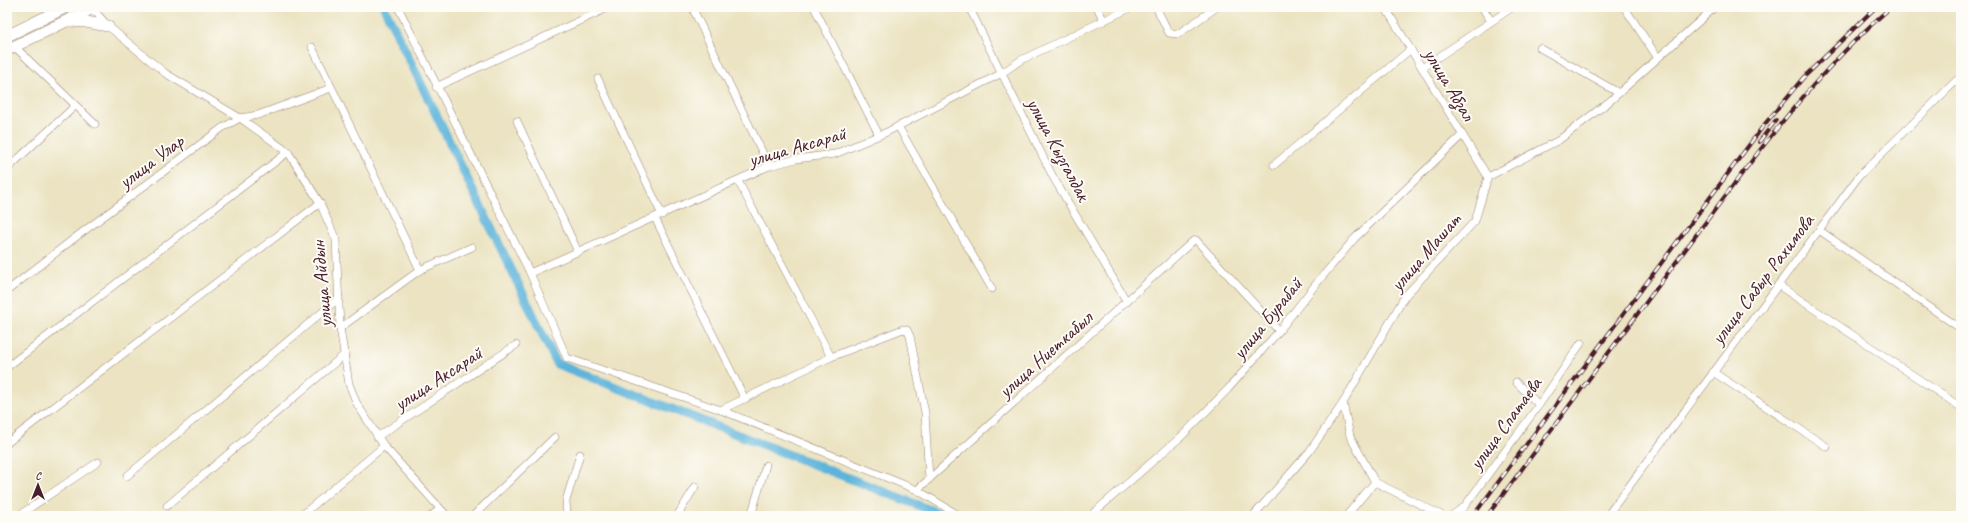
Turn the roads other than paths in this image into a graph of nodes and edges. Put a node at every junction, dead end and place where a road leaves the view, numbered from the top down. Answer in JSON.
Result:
{"nodes":[{"id":1,"x":66,"y":7,"type":"edge"},
{"id":2,"x":93,"y":7,"type":"edge"},
{"id":3,"x":398,"y":7,"type":"edge"},
{"id":4,"x":692,"y":7,"type":"edge"},
{"id":5,"x":814,"y":7,"type":"edge"},
{"id":6,"x":969,"y":7,"type":"edge"},
{"id":7,"x":1097,"y":7,"type":"edge"},
{"id":8,"x":1132,"y":7,"type":"edge"},
{"id":9,"x":1156,"y":7,"type":"edge"},
{"id":10,"x":1217,"y":7,"type":"edge"},
{"id":11,"x":1386,"y":7,"type":"edge"},
{"id":12,"x":1482,"y":7,"type":"edge"},
{"id":13,"x":1512,"y":7,"type":"edge"},
{"id":14,"x":1624,"y":7,"type":"edge"},
{"id":15,"x":1714,"y":7,"type":"edge"},
{"id":16,"x":603,"y":10,"type":"dead end"},
{"id":17,"x":66,"y":21,"type":"junction"},
{"id":18,"x":1104,"y":21,"type":"junction"},
{"id":19,"x":1491,"y":21,"type":"junction"},
{"id":20,"x":108,"y":26,"type":"junction"},
{"id":21,"x":7,"y":36,"type":"edge"},
{"id":22,"x":312,"y":47,"type":"dead end"},
{"id":23,"x":10,"y":48,"type":"edge"},
{"id":24,"x":1540,"y":48,"type":"dead end"},
{"id":25,"x":1411,"y":49,"type":"junction"},
{"id":26,"x":1658,"y":58,"type":"junction"},
{"id":27,"x":1422,"y":68,"type":"junction"},
{"id":28,"x":1002,"y":73,"type":"junction"},
{"id":29,"x":1961,"y":76,"type":"edge"},
{"id":30,"x":598,"y":79,"type":"dead end"},
{"id":31,"x":436,"y":87,"type":"junction"},
{"id":32,"x":331,"y":88,"type":"junction"},
{"id":33,"x":1620,"y":92,"type":"junction"},
{"id":34,"x":75,"y":106,"type":"junction"},
{"id":35,"x":240,"y":118,"type":"junction"},
{"id":36,"x":517,"y":121,"type":"dead end"},
{"id":37,"x":94,"y":124,"type":"dead end"},
{"id":38,"x":898,"y":126,"type":"junction"},
{"id":39,"x":879,"y":135,"type":"junction"},
{"id":40,"x":1462,"y":135,"type":"junction"},
{"id":41,"x":288,"y":152,"type":"junction"},
{"id":42,"x":1274,"y":165,"type":"dead end"},
{"id":43,"x":769,"y":166,"type":"junction"},
{"id":44,"x":7,"y":170,"type":"edge"},
{"id":45,"x":1488,"y":177,"type":"junction"},
{"id":46,"x":738,"y":181,"type":"junction"},
{"id":47,"x":320,"y":203,"type":"junction"},
{"id":48,"x":662,"y":214,"type":"junction"},
{"id":49,"x":655,"y":218,"type":"junction"},
{"id":50,"x":1819,"y":230,"type":"junction"},
{"id":51,"x":472,"y":247,"type":"dead end"},
{"id":52,"x":578,"y":252,"type":"junction"},
{"id":53,"x":420,"y":270,"type":"junction"},
{"id":54,"x":530,"y":273,"type":"junction"},
{"id":55,"x":1778,"y":285,"type":"junction"},
{"id":56,"x":992,"y":289,"type":"dead end"},
{"id":57,"x":7,"y":291,"type":"edge"},
{"id":58,"x":339,"y":298,"type":"junction"},
{"id":59,"x":1127,"y":302,"type":"junction"},
{"id":60,"x":340,"y":328,"type":"junction"},
{"id":61,"x":1961,"y":329,"type":"edge"},
{"id":62,"x":1280,"y":331,"type":"junction"},
{"id":63,"x":1581,"y":343,"type":"dead end"},
{"id":64,"x":516,"y":345,"type":"dead end"},
{"id":65,"x":345,"y":354,"type":"junction"},
{"id":66,"x":831,"y":357,"type":"junction"},
{"id":67,"x":7,"y":367,"type":"edge"},
{"id":68,"x":1712,"y":372,"type":"junction"},
{"id":69,"x":1516,"y":382,"type":"dead end"},
{"id":70,"x":745,"y":399,"type":"junction"},
{"id":71,"x":1343,"y":403,"type":"junction"},
{"id":72,"x":1539,"y":405,"type":"junction"},
{"id":73,"x":1958,"y":406,"type":"dead end"},
{"id":74,"x":721,"y":410,"type":"junction"},
{"id":75,"x":377,"y":437,"type":"junction"},
{"id":76,"x":554,"y":437,"type":"dead end"},
{"id":77,"x":7,"y":442,"type":"edge"},
{"id":78,"x":384,"y":446,"type":"junction"},
{"id":79,"x":1827,"y":447,"type":"dead end"},
{"id":80,"x":580,"y":454,"type":"dead end"},
{"id":81,"x":98,"y":462,"type":"dead end"},
{"id":82,"x":766,"y":465,"type":"dead end"},
{"id":83,"x":127,"y":476,"type":"dead end"},
{"id":84,"x":929,"y":479,"type":"junction"},
{"id":85,"x":1375,"y":482,"type":"junction"},
{"id":86,"x":695,"y":487,"type":"dead end"},
{"id":87,"x":917,"y":490,"type":"junction"},
{"id":88,"x":167,"y":506,"type":"dead end"},
{"id":89,"x":440,"y":509,"type":"junction"},
{"id":90,"x":18,"y":516,"type":"edge"},
{"id":91,"x":301,"y":516,"type":"edge"},
{"id":92,"x":431,"y":516,"type":"edge"},
{"id":93,"x":448,"y":516,"type":"edge"},
{"id":94,"x":473,"y":516,"type":"edge"},
{"id":95,"x":567,"y":516,"type":"edge"},
{"id":96,"x":677,"y":516,"type":"edge"},
{"id":97,"x":751,"y":516,"type":"edge"},
{"id":98,"x":960,"y":516,"type":"edge"},
{"id":99,"x":1090,"y":516,"type":"edge"},
{"id":100,"x":1253,"y":516,"type":"edge"},
{"id":101,"x":1346,"y":516,"type":"edge"},
{"id":102,"x":1443,"y":516,"type":"edge"},
{"id":103,"x":1451,"y":516,"type":"edge"},
{"id":104,"x":1607,"y":516,"type":"edge"}],
"edges":[{"from":1,"to":21,"type":"main road"},
{"from":2,"to":17,"type":"main road"},
{"from":2,"to":20,"type":"street","name":"улица Айдын"},
{"from":3,"to":31,"type":"street"},
{"from":4,"to":43,"type":"street"},
{"from":5,"to":39,"type":"street"},
{"from":6,"to":28,"type":"street","name":"улица Кызгалдак"},
{"from":7,"to":18,"type":"street"},
{"from":8,"to":18,"type":"street","name":"улица Аксарай"},
{"from":9,"to":10,"type":"street"},
{"from":11,"to":25,"type":"street","name":"улица Абзал"},
{"from":12,"to":19,"type":"street"},
{"from":13,"to":19,"type":"street"},
{"from":14,"to":26,"type":"street"},
{"from":15,"to":26,"type":"street"},
{"from":16,"to":31,"type":"street"},
{"from":17,"to":20,"type":"main road"},
{"from":17,"to":23,"type":"main road"},
{"from":18,"to":28,"type":"street","name":"улица Аксарай"},
{"from":19,"to":27,"type":"street"},
{"from":20,"to":35,"type":"street","name":"улица Айдын"},
{"from":22,"to":32,"type":"street"},
{"from":23,"to":34,"type":"street"},
{"from":24,"to":33,"type":"street"},
{"from":25,"to":27,"type":"street","name":"улица Абзал"},
{"from":25,"to":42,"type":"street"},
{"from":26,"to":33,"type":"street"},
{"from":27,"to":40,"type":"street","name":"улица Абзал"},
{"from":28,"to":38,"type":"street","name":"улица Аксарай"},
{"from":28,"to":59,"type":"street","name":"улица Кызгалдак"},
{"from":29,"to":50,"type":"street","name":"улица Сабыр Рахимова"},
{"from":30,"to":48,"type":"street"},
{"from":31,"to":54,"type":"street"},
{"from":32,"to":35,"type":"street","name":"улица Улар"},
{"from":32,"to":53,"type":"street"},
{"from":33,"to":45,"type":"street"},
{"from":34,"to":37,"type":"street"},
{"from":34,"to":44,"type":"street"},
{"from":35,"to":41,"type":"street","name":"улица Айдын"},
{"from":35,"to":57,"type":"street","name":"улица Улар"},
{"from":36,"to":52,"type":"street"},
{"from":38,"to":39,"type":"street","name":"улица Аксарай"},
{"from":38,"to":56,"type":"street"},
{"from":39,"to":43,"type":"street","name":"улица Аксарай"},
{"from":40,"to":45,"type":"street","name":"улица Абзал"},
{"from":40,"to":62,"type":"street","name":"улица Бурабай"},
{"from":41,"to":47,"type":"street","name":"улица Айдын"},
{"from":41,"to":67,"type":"street"},
{"from":43,"to":46,"type":"street","name":"улица Аксарай"},
{"from":45,"to":71,"type":"street","name":"улица Машат"},
{"from":46,"to":48,"type":"street","name":"улица Аксарай"},
{"from":46,"to":66,"type":"street"},
{"from":47,"to":58,"type":"street","name":"улица Айдын"},
{"from":47,"to":77,"type":"street"},
{"from":48,"to":49,"type":"street","name":"улица Аксарай"},
{"from":49,"to":52,"type":"street","name":"улица Аксарай"},
{"from":49,"to":70,"type":"street"},
{"from":50,"to":55,"type":"street","name":"улица Сабыр Рахимова"},
{"from":50,"to":61,"type":"street"},
{"from":51,"to":53,"type":"street"},
{"from":52,"to":54,"type":"street","name":"улица Аксарай"},
{"from":53,"to":60,"type":"street"},
{"from":54,"to":74,"type":"street"},
{"from":55,"to":68,"type":"street","name":"улица Сабыр Рахимова"},
{"from":55,"to":73,"type":"street"},
{"from":58,"to":60,"type":"street","name":"улица Айдын"},
{"from":58,"to":83,"type":"street"},
{"from":59,"to":62,"type":"street","name":"улица Ниеткабыл"},
{"from":59,"to":84,"type":"street","name":"улица Ниеткабыл"},
{"from":60,"to":65,"type":"street","name":"улица Айдын"},
{"from":62,"to":99,"type":"street","name":"улица Бурабай"},
{"from":63,"to":72,"type":"street","name":"улица Спатаева"},
{"from":64,"to":75,"type":"street","name":"улица Аксарай"},
{"from":65,"to":75,"type":"street","name":"улица Айдын"},
{"from":65,"to":88,"type":"street"},
{"from":66,"to":70,"type":"street"},
{"from":66,"to":84,"type":"street"},
{"from":68,"to":79,"type":"street"},
{"from":68,"to":104,"type":"street","name":"улица Сабыр Рахимова"},
{"from":69,"to":72,"type":"street"},
{"from":70,"to":74,"type":"street"},
{"from":71,"to":85,"type":"street"},
{"from":71,"to":100,"type":"street","name":"улица Машат"},
{"from":72,"to":103,"type":"street","name":"улица Спатаева"},
{"from":74,"to":87,"type":"street"},
{"from":75,"to":78,"type":"street","name":"улица Айдын"},
{"from":76,"to":94,"type":"street"},
{"from":78,"to":89,"type":"street","name":"улица Айдын"},
{"from":78,"to":91,"type":"street"},
{"from":80,"to":95,"type":"street"},
{"from":81,"to":90,"type":"street"},
{"from":82,"to":97,"type":"street"},
{"from":84,"to":87,"type":"street","name":"улица Ниеткабыл"},
{"from":85,"to":101,"type":"street"},
{"from":85,"to":102,"type":"street"},
{"from":86,"to":96,"type":"street"},
{"from":87,"to":98,"type":"street"},
{"from":89,"to":92,"type":"street"},
{"from":89,"to":93,"type":"street","name":"улица Айдын"}]}
